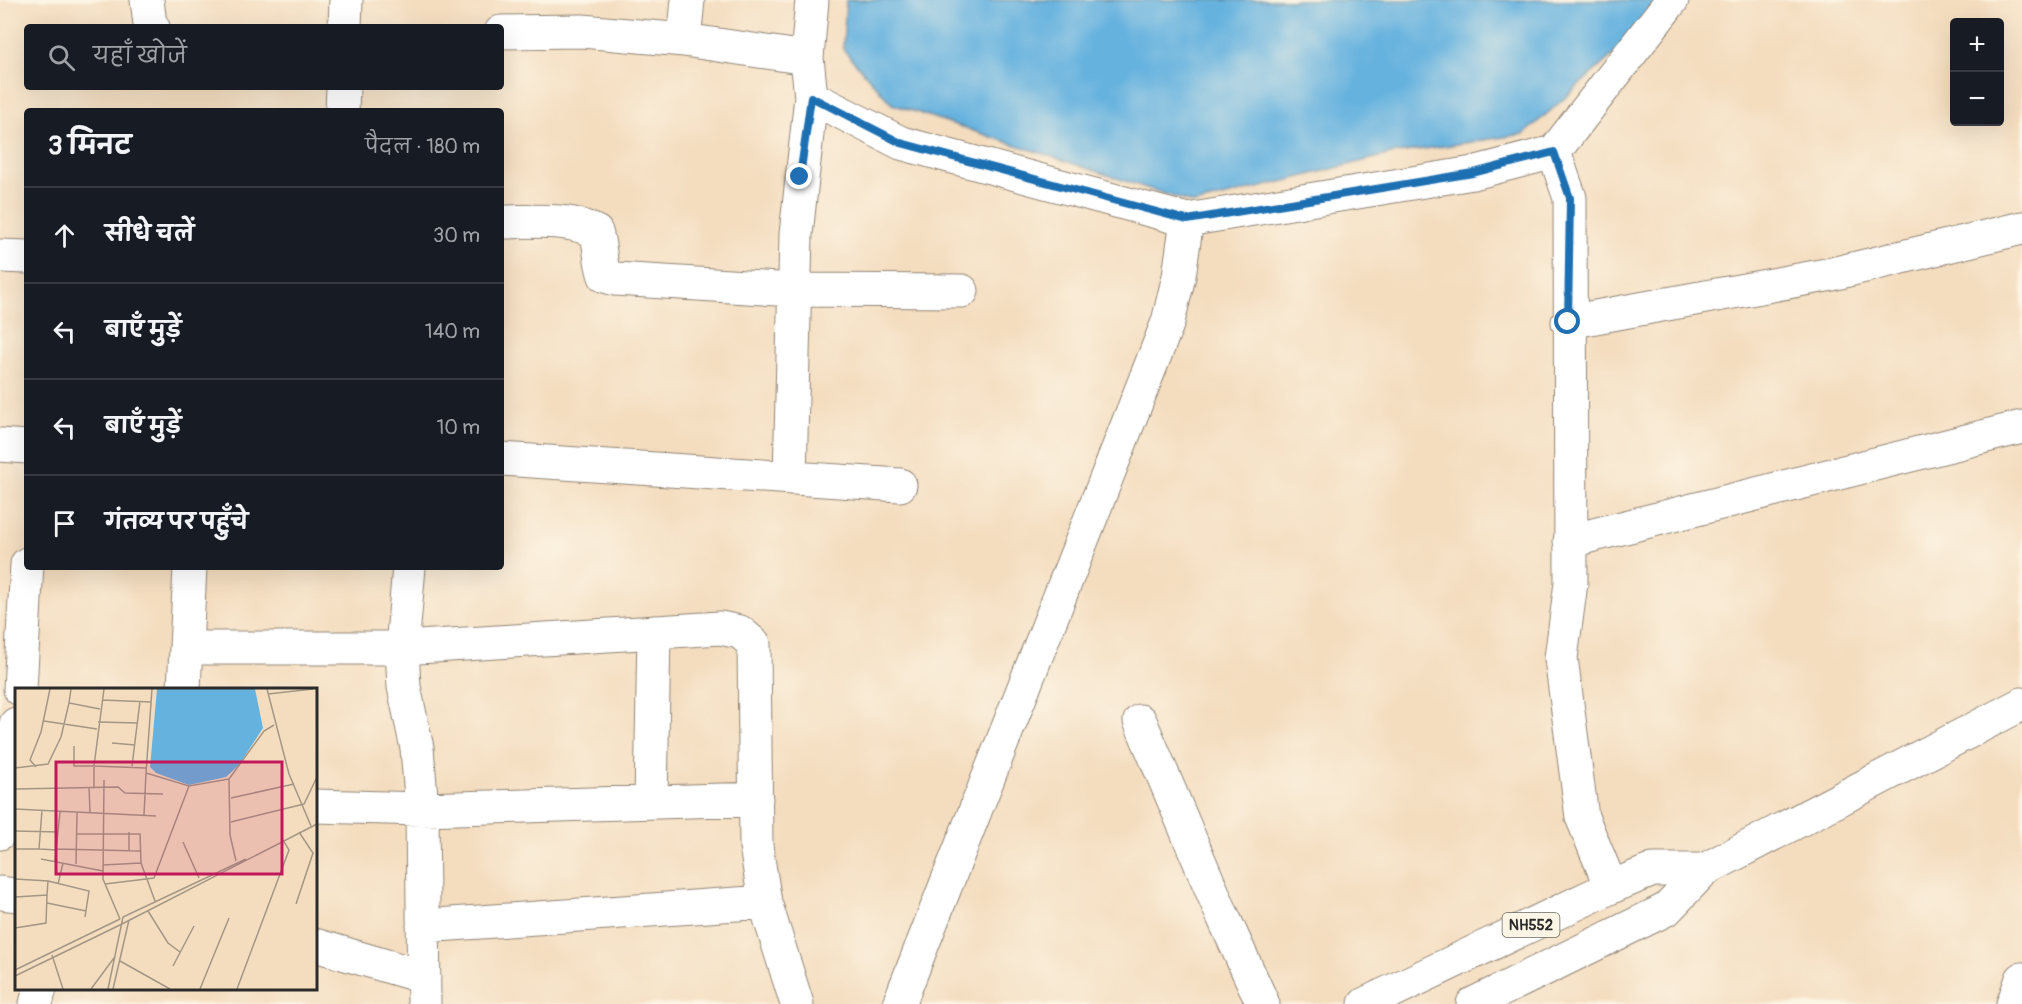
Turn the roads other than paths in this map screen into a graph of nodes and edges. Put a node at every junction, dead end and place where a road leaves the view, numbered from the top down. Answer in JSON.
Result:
{"nodes":[{"id":1,"x":147,"y":0,"type":"edge"},
{"id":2,"x":346,"y":0,"type":"edge"},
{"id":3,"x":688,"y":0,"type":"edge"},
{"id":4,"x":812,"y":0,"type":"edge"},
{"id":5,"x":1672,"y":0,"type":"edge"},
{"id":6,"x":150,"y":24,"type":"edge"},
{"id":7,"x":345,"y":24,"type":"edge"},
{"id":8,"x":504,"y":32,"type":"edge"},
{"id":9,"x":684,"y":40,"type":"junction"},
{"id":10,"x":807,"y":58,"type":"junction"},
{"id":11,"x":343,"y":90,"type":"edge"},
{"id":12,"x":811,"y":97,"type":"junction"},
{"id":13,"x":342,"y":108,"type":"edge"},
{"id":14,"x":1554,"y":152,"type":"junction"},
{"id":15,"x":1187,"y":220,"type":"junction"},
{"id":16,"x":504,"y":222,"type":"edge"},
{"id":17,"x":2022,"y":228,"type":"edge"},
{"id":18,"x":0,"y":256,"type":"edge"},
{"id":19,"x":24,"y":257,"type":"edge"},
{"id":20,"x":794,"y":290,"type":"junction"},
{"id":21,"x":962,"y":291,"type":"dead end"},
{"id":22,"x":1568,"y":322,"type":"junction"},
{"id":23,"x":2022,"y":428,"type":"edge"},
{"id":24,"x":0,"y":445,"type":"edge"},
{"id":25,"x":24,"y":447,"type":"edge"},
{"id":26,"x":504,"y":459,"type":"edge"},
{"id":27,"x":790,"y":478,"type":"junction"},
{"id":28,"x":900,"y":486,"type":"dead end"},
{"id":29,"x":1570,"y":541,"type":"junction"},
{"id":30,"x":26,"y":570,"type":"edge"},
{"id":31,"x":190,"y":570,"type":"edge"},
{"id":32,"x":408,"y":570,"type":"edge"},
{"id":33,"x":12,"y":631,"type":"edge"},
{"id":34,"x":654,"y":632,"type":"junction"},
{"id":35,"x":186,"y":648,"type":"junction"},
{"id":36,"x":402,"y":648,"type":"junction"},
{"id":37,"x":20,"y":688,"type":"edge"},
{"id":38,"x":184,"y":688,"type":"edge"},
{"id":39,"x":2022,"y":704,"type":"edge"},
{"id":40,"x":1140,"y":721,"type":"dead end"},
{"id":41,"x":15,"y":733,"type":"edge"},
{"id":42,"x":9,"y":785,"type":"edge"},
{"id":43,"x":756,"y":799,"type":"junction"},
{"id":44,"x":651,"y":802,"type":"junction"},
{"id":45,"x":316,"y":806,"type":"edge"},
{"id":46,"x":422,"y":809,"type":"junction"},
{"id":47,"x":0,"y":833,"type":"edge"},
{"id":48,"x":1704,"y":870,"type":"junction"},
{"id":49,"x":1611,"y":887,"type":"junction"},
{"id":50,"x":0,"y":892,"type":"edge"},
{"id":51,"x":15,"y":896,"type":"edge"},
{"id":52,"x":765,"y":902,"type":"junction"},
{"id":53,"x":423,"y":926,"type":"junction"},
{"id":54,"x":316,"y":945,"type":"edge"},
{"id":55,"x":2022,"y":979,"type":"edge"},
{"id":56,"x":40,"y":989,"type":"edge"},
{"id":57,"x":424,"y":990,"type":"edge"},
{"id":58,"x":36,"y":1004,"type":"edge"},
{"id":59,"x":797,"y":1004,"type":"edge"},
{"id":60,"x":899,"y":1004,"type":"edge"},
{"id":61,"x":1263,"y":1004,"type":"edge"},
{"id":62,"x":1365,"y":1004,"type":"edge"},
{"id":63,"x":1473,"y":1004,"type":"edge"},
{"id":64,"x":2013,"y":1004,"type":"edge"}],
"edges":[{"from":1,"to":6,"type":"main road"},
{"from":2,"to":7,"type":"main road"},
{"from":3,"to":9,"type":"main road"},
{"from":4,"to":10,"type":"main road"},
{"from":5,"to":14,"type":"main road"},
{"from":8,"to":9,"type":"main road"},
{"from":9,"to":10,"type":"main road"},
{"from":10,"to":12,"type":"main road"},
{"from":11,"to":13,"type":"main road"},
{"from":12,"to":15,"type":"main road"},
{"from":12,"to":20,"type":"main road"},
{"from":14,"to":15,"type":"main road"},
{"from":14,"to":22,"type":"main road"},
{"from":15,"to":60,"type":"main road"},
{"from":16,"to":20,"type":"main road"},
{"from":17,"to":22,"type":"main road"},
{"from":18,"to":19,"type":"main road"},
{"from":20,"to":21,"type":"main road"},
{"from":20,"to":27,"type":"main road"},
{"from":22,"to":29,"type":"main road"},
{"from":23,"to":29,"type":"main road"},
{"from":24,"to":25,"type":"main road"},
{"from":26,"to":27,"type":"main road"},
{"from":27,"to":28,"type":"main road"},
{"from":29,"to":49,"type":"main road"},
{"from":30,"to":33,"type":"main road"},
{"from":31,"to":35,"type":"main road"},
{"from":32,"to":36,"type":"main road"},
{"from":33,"to":37,"type":"main road"},
{"from":34,"to":36,"type":"main road"},
{"from":34,"to":43,"type":"main road"},
{"from":34,"to":44,"type":"main road"},
{"from":35,"to":36,"type":"main road"},
{"from":35,"to":38,"type":"main road"},
{"from":36,"to":46,"type":"main road"},
{"from":39,"to":48,"type":"main road","number":"NH552"},
{"from":40,"to":61,"type":"main road"},
{"from":41,"to":42,"type":"main road"},
{"from":42,"to":47,"type":"main road"},
{"from":43,"to":44,"type":"main road"},
{"from":43,"to":52,"type":"main road"},
{"from":44,"to":46,"type":"main road"},
{"from":45,"to":46,"type":"main road"},
{"from":46,"to":53,"type":"main road"},
{"from":48,"to":49,"type":"main road","number":"NH552"},
{"from":48,"to":63,"type":"main road","number":"NH552"},
{"from":49,"to":62,"type":"main road","number":"NH552"},
{"from":50,"to":51,"type":"main road"},
{"from":52,"to":53,"type":"main road"},
{"from":52,"to":59,"type":"main road"},
{"from":53,"to":57,"type":"main road"},
{"from":54,"to":57,"type":"main road"},
{"from":55,"to":64,"type":"main road"},
{"from":56,"to":58,"type":"main road"}]}
